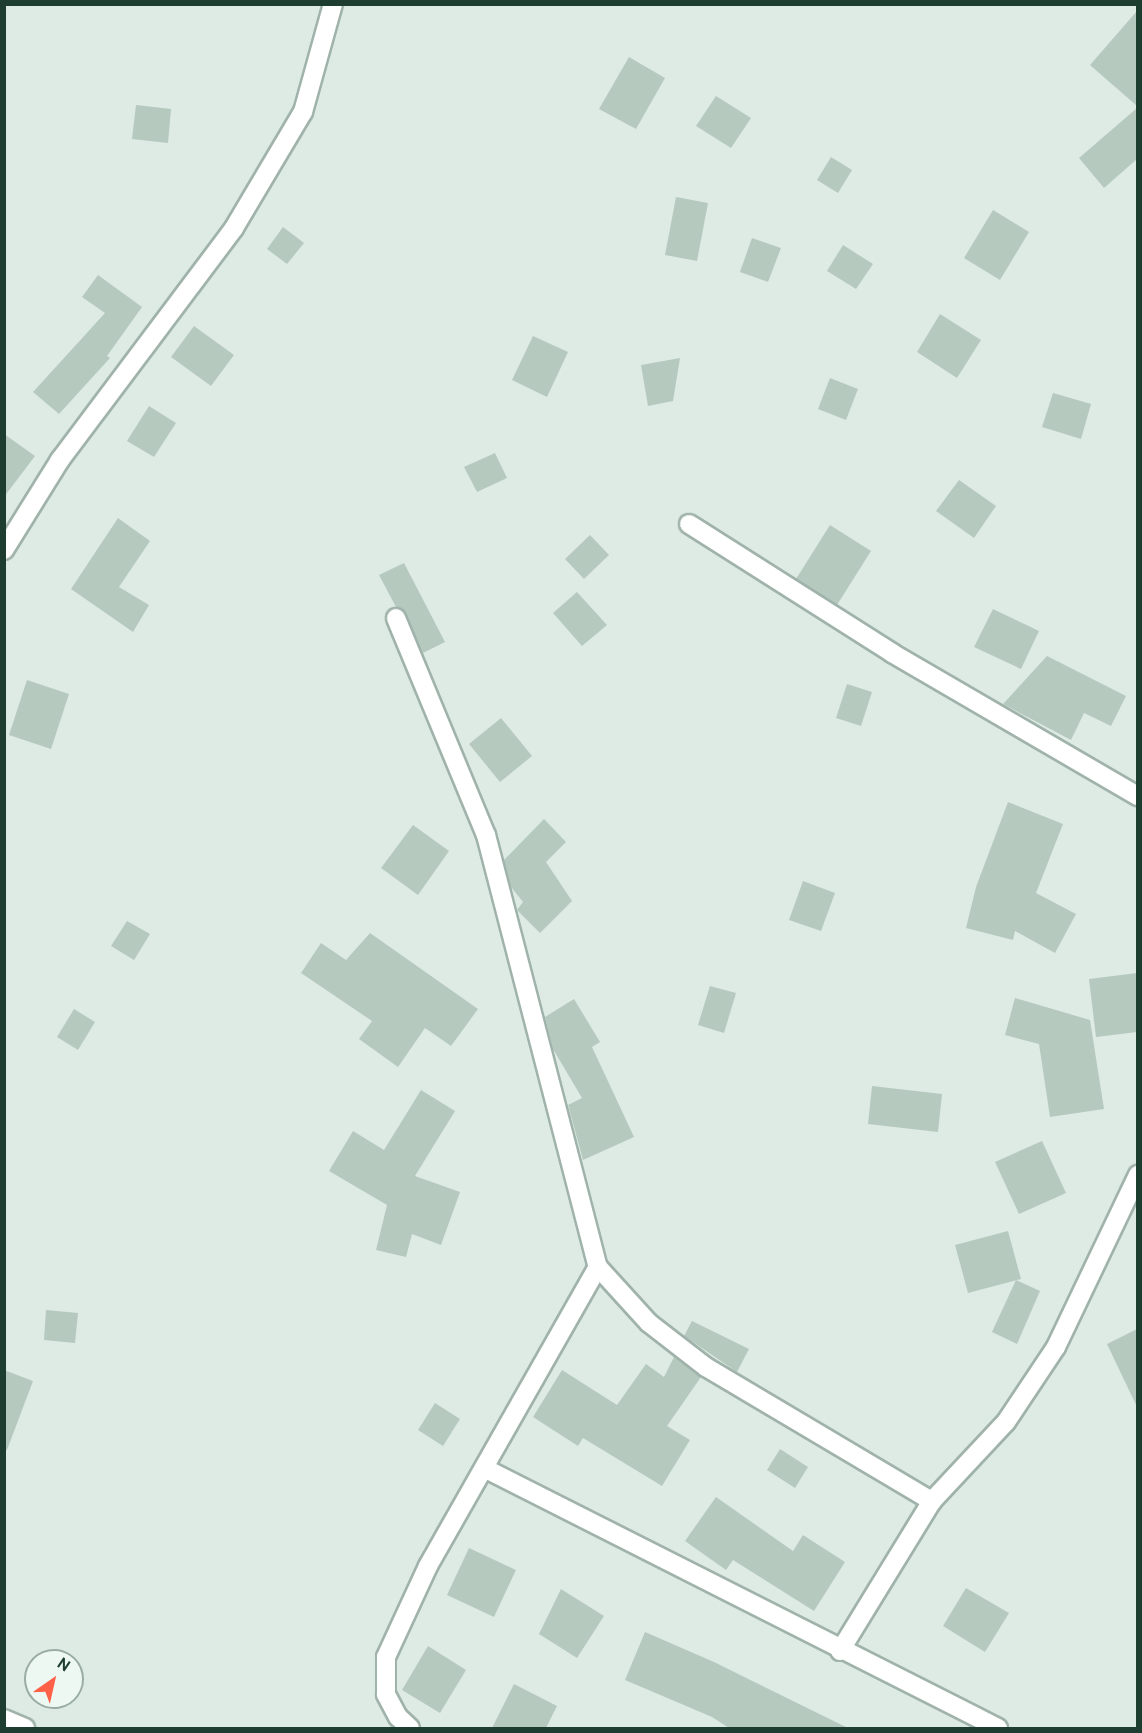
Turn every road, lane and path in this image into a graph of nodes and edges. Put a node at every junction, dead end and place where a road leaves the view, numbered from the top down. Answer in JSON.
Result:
{"nodes":[{"id":1,"x":333,"y":4,"type":"edge"},
{"id":2,"x":689,"y":524,"type":"dead end"},
{"id":3,"x":4,"y":550,"type":"edge"},
{"id":4,"x":396,"y":618,"type":"dead end"},
{"id":5,"x":1137,"y":796,"type":"edge"},
{"id":6,"x":1137,"y":1175,"type":"edge"},
{"id":7,"x":598,"y":1267,"type":"junction"},
{"id":8,"x":484,"y":1468,"type":"junction"},
{"id":9,"x":932,"y":1501,"type":"junction"},
{"id":10,"x":840,"y":1651,"type":"junction"},
{"id":11,"x":4,"y":1719,"type":"edge"},
{"id":12,"x":25,"y":1728,"type":"edge"},
{"id":13,"x":410,"y":1728,"type":"edge"},
{"id":14,"x":998,"y":1728,"type":"edge"}],
"edges":[{"from":1,"to":3,"type":"street"},
{"from":2,"to":5,"type":"street"},
{"from":4,"to":7,"type":"street"},
{"from":6,"to":9,"type":"street"},
{"from":7,"to":8,"type":"street"},
{"from":7,"to":9,"type":"street"},
{"from":8,"to":10,"type":"street"},
{"from":8,"to":13,"type":"street"},
{"from":9,"to":10,"type":"street"},
{"from":10,"to":14,"type":"street"},
{"from":11,"to":12,"type":"street"}]}
